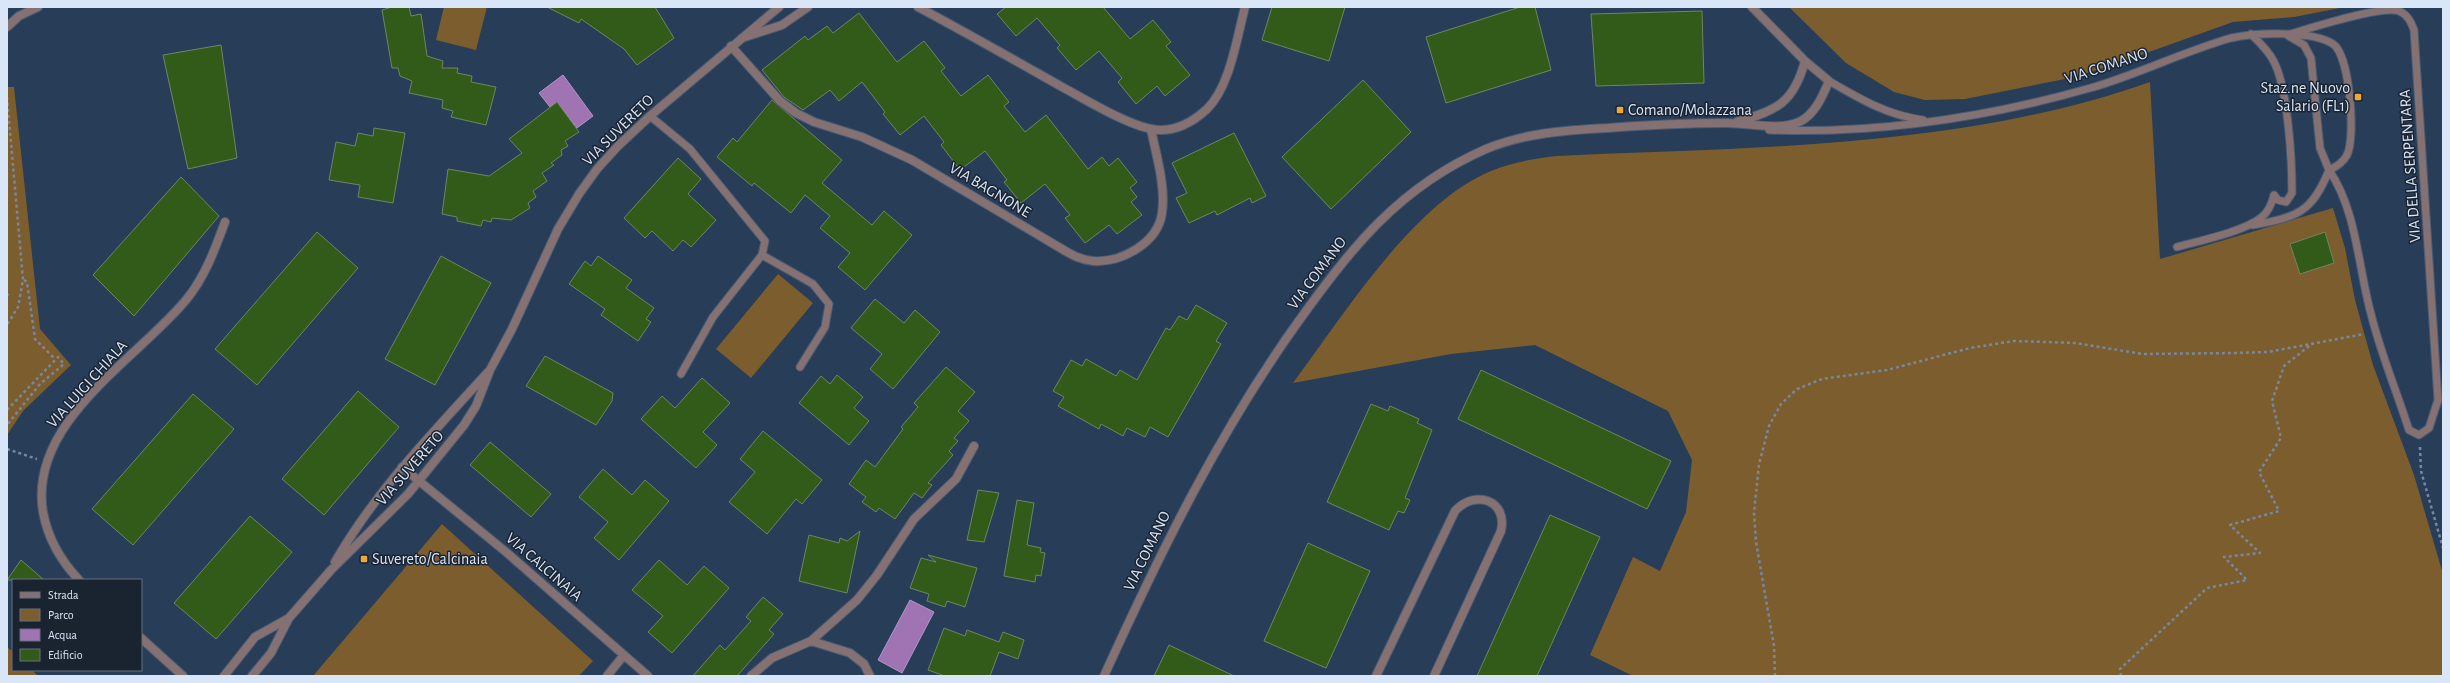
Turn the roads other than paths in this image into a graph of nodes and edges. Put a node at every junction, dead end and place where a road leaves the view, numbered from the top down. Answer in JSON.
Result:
{"nodes":[{"id":1,"x":16,"y":7,"type":"edge"},
{"id":2,"x":38,"y":7,"type":"edge"},
{"id":3,"x":768,"y":7,"type":"edge"},
{"id":4,"x":779,"y":7,"type":"edge"},
{"id":5,"x":808,"y":7,"type":"edge"},
{"id":6,"x":918,"y":7,"type":"edge"},
{"id":7,"x":1244,"y":7,"type":"edge"},
{"id":8,"x":1752,"y":7,"type":"edge"},
{"id":9,"x":19,"y":16,"type":"junction"},
{"id":10,"x":757,"y":24,"type":"junction"},
{"id":11,"x":7,"y":27,"type":"edge"},
{"id":12,"x":2251,"y":34,"type":"junction"},
{"id":13,"x":2287,"y":35,"type":"junction"},
{"id":14,"x":739,"y":39,"type":"junction"},
{"id":15,"x":731,"y":46,"type":"junction"},
{"id":16,"x":1805,"y":61,"type":"junction"},
{"id":17,"x":1829,"y":81,"type":"junction"},
{"id":18,"x":650,"y":116,"type":"junction"},
{"id":19,"x":1931,"y":121,"type":"junction"},
{"id":20,"x":1729,"y":123,"type":"junction"},
{"id":21,"x":1151,"y":129,"type":"junction"},
{"id":22,"x":2329,"y":170,"type":"junction"},
{"id":23,"x":225,"y":222,"type":"dead end"},
{"id":24,"x":2245,"y":227,"type":"junction"},
{"id":25,"x":2177,"y":247,"type":"dead end"},
{"id":26,"x":762,"y":255,"type":"junction"},
{"id":27,"x":800,"y":367,"type":"dead end"},
{"id":28,"x":490,"y":370,"type":"junction"},
{"id":29,"x":681,"y":374,"type":"dead end"},
{"id":30,"x":974,"y":446,"type":"dead end"},
{"id":31,"x":402,"y":467,"type":"junction"},
{"id":32,"x":420,"y":481,"type":"junction"},
{"id":33,"x":331,"y":570,"type":"junction"},
{"id":34,"x":78,"y":579,"type":"edge"},
{"id":35,"x":288,"y":618,"type":"junction"},
{"id":36,"x":142,"y":639,"type":"edge"},
{"id":37,"x":811,"y":641,"type":"junction"},
{"id":38,"x":624,"y":655,"type":"junction"},
{"id":39,"x":183,"y":676,"type":"edge"},
{"id":40,"x":224,"y":676,"type":"edge"},
{"id":41,"x":252,"y":676,"type":"edge"},
{"id":42,"x":607,"y":676,"type":"edge"},
{"id":43,"x":648,"y":676,"type":"edge"},
{"id":44,"x":751,"y":676,"type":"edge"},
{"id":45,"x":870,"y":676,"type":"edge"},
{"id":46,"x":1104,"y":676,"type":"edge"},
{"id":47,"x":1376,"y":676,"type":"edge"},
{"id":48,"x":1434,"y":676,"type":"edge"}],
"edges":[{"from":1,"to":9,"type":"street"},
{"from":2,"to":9,"type":"street"},
{"from":3,"to":10,"type":"street","name":"VIA SUVERETO"},
{"from":4,"to":10,"type":"street","name":"VIA SUVERETO"},
{"from":5,"to":14,"type":"street"},
{"from":6,"to":21,"type":"street"},
{"from":7,"to":21,"type":"street"},
{"from":8,"to":16,"type":"street"},
{"from":9,"to":11,"type":"street"},
{"from":10,"to":14,"type":"street","name":"VIA SUVERETO"},
{"from":12,"to":13,"type":"lane","name":"VIA COMANO"},
{"from":12,"to":19,"type":"lane","name":"VIA COMANO"},
{"from":12,"to":24,"type":"lane"},
{"from":13,"to":22,"type":"lane"},
{"from":13,"to":22,"type":"lane"},
{"from":13,"to":22,"type":"lane","name":"VIA DELLA SERPENTARA"},
{"from":14,"to":15,"type":"street","name":"VIA SUVERETO"},
{"from":15,"to":18,"type":"street","name":"VIA SUVERETO"},
{"from":15,"to":21,"type":"street","name":"VIA BAGNONE"},
{"from":16,"to":17,"type":"street"},
{"from":16,"to":20,"type":"street"},
{"from":17,"to":19,"type":"lane","name":"VIA COMANO"},
{"from":17,"to":20,"type":"street","name":"VIA COMANO"},
{"from":18,"to":26,"type":"lane"},
{"from":18,"to":28,"type":"street","name":"VIA SUVERETO"},
{"from":19,"to":20,"type":"lane","name":"VIA COMANO"},
{"from":20,"to":46,"type":"street","name":"VIA COMANO"},
{"from":22,"to":24,"type":"lane"},
{"from":23,"to":34,"type":"street","name":"VIA LUIGI CHIALA"},
{"from":24,"to":25,"type":"lane"},
{"from":26,"to":27,"type":"lane"},
{"from":26,"to":29,"type":"lane"},
{"from":28,"to":31,"type":"street","name":"VIA SUVERETO"},
{"from":28,"to":32,"type":"street","name":"VIA SUVERETO"},
{"from":30,"to":37,"type":"street"},
{"from":31,"to":32,"type":"street","name":"VIA CALCINAIA"},
{"from":31,"to":33,"type":"street","name":"VIA SUVERETO"},
{"from":32,"to":33,"type":"street","name":"VIA SUVERETO"},
{"from":32,"to":38,"type":"street","name":"VIA CALCINAIA"},
{"from":33,"to":35,"type":"street","name":"VIA SUVERETO"},
{"from":35,"to":40,"type":"street","name":"VIA SUVERETO"},
{"from":35,"to":41,"type":"street","name":"VIA SUVERETO"},
{"from":36,"to":39,"type":"street"},
{"from":37,"to":44,"type":"street"},
{"from":37,"to":45,"type":"street"},
{"from":38,"to":42,"type":"street"},
{"from":38,"to":43,"type":"street","name":"VIA CALCINAIA"},
{"from":47,"to":48,"type":"street"}]}
